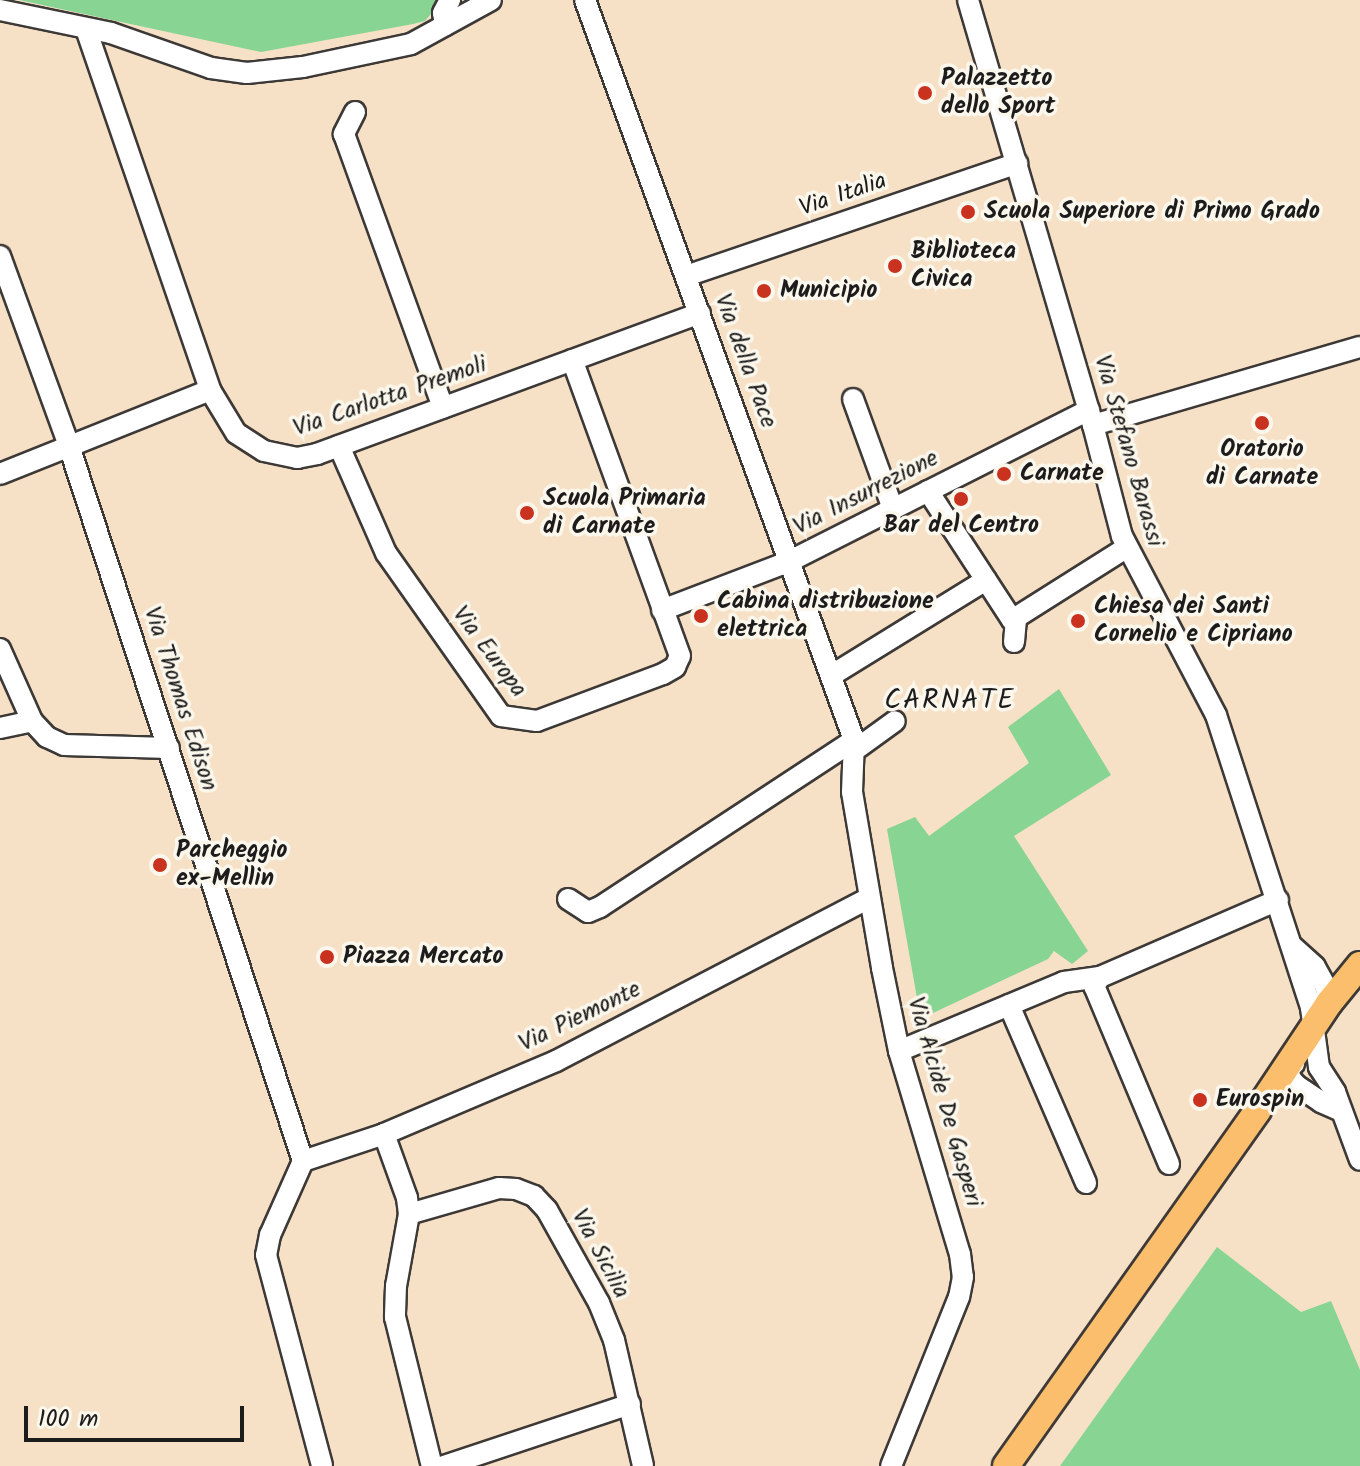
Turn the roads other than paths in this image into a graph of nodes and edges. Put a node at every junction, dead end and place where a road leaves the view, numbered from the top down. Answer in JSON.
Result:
{"nodes":[{"id":1,"x":450,"y":0,"type":"edge"},
{"id":2,"x":491,"y":0,"type":"edge"},
{"id":3,"x":585,"y":0,"type":"edge"},
{"id":4,"x":968,"y":0,"type":"edge"},
{"id":5,"x":0,"y":10,"type":"edge"},
{"id":6,"x":445,"y":25,"type":"junction"},
{"id":7,"x":86,"y":29,"type":"junction"},
{"id":8,"x":355,"y":112,"type":"dead end"},
{"id":9,"x":1017,"y":163,"type":"junction"},
{"id":10,"x":0,"y":256,"type":"edge"},
{"id":11,"x":686,"y":276,"type":"junction"},
{"id":12,"x":700,"y":313,"type":"junction"},
{"id":13,"x":1360,"y":347,"type":"edge"},
{"id":14,"x":572,"y":360,"type":"junction"},
{"id":15,"x":210,"y":390,"type":"junction"},
{"id":16,"x":853,"y":399,"type":"dead end"},
{"id":17,"x":443,"y":408,"type":"junction"},
{"id":18,"x":1091,"y":418,"type":"junction"},
{"id":19,"x":69,"y":446,"type":"junction"},
{"id":20,"x":339,"y":446,"type":"junction"},
{"id":21,"x":0,"y":474,"type":"edge"},
{"id":22,"x":928,"y":491,"type":"junction"},
{"id":23,"x":893,"y":509,"type":"junction"},
{"id":24,"x":1126,"y":548,"type":"junction"},
{"id":25,"x":790,"y":561,"type":"junction"},
{"id":26,"x":986,"y":580,"type":"junction"},
{"id":27,"x":662,"y":610,"type":"junction"},
{"id":28,"x":1014,"y":620,"type":"junction"},
{"id":29,"x":1014,"y":642,"type":"dead end"},
{"id":30,"x":0,"y":649,"type":"edge"},
{"id":31,"x":832,"y":675,"type":"junction"},
{"id":32,"x":32,"y":721,"type":"junction"},
{"id":33,"x":895,"y":721,"type":"dead end"},
{"id":34,"x":0,"y":728,"type":"edge"},
{"id":35,"x":855,"y":745,"type":"junction"},
{"id":36,"x":169,"y":748,"type":"junction"},
{"id":37,"x":869,"y":898,"type":"junction"},
{"id":38,"x":568,"y":899,"type":"dead end"},
{"id":39,"x":1278,"y":900,"type":"junction"},
{"id":40,"x":1358,"y":967,"type":"edge"},
{"id":41,"x":1309,"y":976,"type":"junction"},
{"id":42,"x":1100,"y":977,"type":"junction"},
{"id":43,"x":1009,"y":1005,"type":"junction"},
{"id":44,"x":1321,"y":1014,"type":"junction"},
{"id":45,"x":899,"y":1051,"type":"junction"},
{"id":46,"x":1322,"y":1073,"type":"junction"},
{"id":47,"x":1292,"y":1074,"type":"junction"},
{"id":48,"x":1339,"y":1110,"type":"junction"},
{"id":49,"x":384,"y":1134,"type":"junction"},
{"id":50,"x":1360,"y":1160,"type":"edge"},
{"id":51,"x":303,"y":1161,"type":"junction"},
{"id":52,"x":1169,"y":1164,"type":"dead end"},
{"id":53,"x":1086,"y":1183,"type":"dead end"},
{"id":54,"x":409,"y":1214,"type":"junction"},
{"id":55,"x":630,"y":1404,"type":"junction"},
{"id":56,"x":322,"y":1466,"type":"edge"},
{"id":57,"x":432,"y":1466,"type":"edge"},
{"id":58,"x":444,"y":1466,"type":"edge"},
{"id":59,"x":643,"y":1466,"type":"edge"},
{"id":60,"x":891,"y":1466,"type":"edge"},
{"id":61,"x":1006,"y":1466,"type":"edge"}],
"edges":[{"from":1,"to":6,"type":"street"},
{"from":2,"to":6,"type":"street"},
{"from":3,"to":11,"type":"street","name":"Via della Pace"},
{"from":4,"to":9,"type":"street","name":"Via Stefano Barassi"},
{"from":5,"to":7,"type":"street"},
{"from":6,"to":7,"type":"street"},
{"from":7,"to":15,"type":"street","name":"Via Carlotta Premoli"},
{"from":8,"to":17,"type":"street"},
{"from":9,"to":11,"type":"street","name":"Via Italia"},
{"from":9,"to":18,"type":"street","name":"Via Stefano Barassi"},
{"from":10,"to":19,"type":"street","name":"Via Thomas Edison"},
{"from":11,"to":12,"type":"street","name":"Via della Pace"},
{"from":12,"to":14,"type":"street","name":"Via Carlotta Premoli"},
{"from":12,"to":25,"type":"street","name":"Via della Pace"},
{"from":13,"to":18,"type":"street","name":"Via Insurrezione"},
{"from":14,"to":17,"type":"street","name":"Via Carlotta Premoli"},
{"from":14,"to":27,"type":"street"},
{"from":15,"to":19,"type":"street"},
{"from":15,"to":20,"type":"street","name":"Via Carlotta Premoli"},
{"from":16,"to":23,"type":"street"},
{"from":17,"to":20,"type":"street","name":"Via Carlotta Premoli"},
{"from":18,"to":22,"type":"street","name":"Via Insurrezione"},
{"from":18,"to":24,"type":"street","name":"Via Stefano Barassi"},
{"from":19,"to":21,"type":"street"},
{"from":19,"to":36,"type":"street","name":"Via Thomas Edison"},
{"from":20,"to":27,"type":"street","name":"Via Europa"},
{"from":22,"to":23,"type":"street","name":"Via Insurrezione"},
{"from":22,"to":26,"type":"street"},
{"from":23,"to":25,"type":"street","name":"Via Insurrezione"},
{"from":24,"to":28,"type":"street"},
{"from":24,"to":39,"type":"street","name":"Via Stefano Barassi"},
{"from":25,"to":27,"type":"street","name":"Via Insurrezione"},
{"from":25,"to":31,"type":"street","name":"Via della Pace"},
{"from":26,"to":28,"type":"street"},
{"from":26,"to":31,"type":"street"},
{"from":28,"to":29,"type":"street"},
{"from":30,"to":32,"type":"street"},
{"from":31,"to":35,"type":"street","name":"Via della Pace"},
{"from":32,"to":34,"type":"street"},
{"from":32,"to":36,"type":"street"},
{"from":33,"to":35,"type":"street"},
{"from":35,"to":37,"type":"street","name":"Via Alcide De Gasperi"},
{"from":35,"to":38,"type":"street"},
{"from":36,"to":51,"type":"street","name":"Via Thomas Edison"},
{"from":37,"to":45,"type":"street","name":"Via Alcide De Gasperi"},
{"from":37,"to":49,"type":"street","name":"Via Piemonte"},
{"from":39,"to":41,"type":"street","name":"Via Stefano Barassi"},
{"from":39,"to":42,"type":"street"},
{"from":40,"to":41,"type":"street"},
{"from":40,"to":44,"type":"main road"},
{"from":41,"to":44,"type":"street","name":"Via Stefano Barassi"},
{"from":42,"to":43,"type":"street"},
{"from":42,"to":52,"type":"street"},
{"from":43,"to":45,"type":"street"},
{"from":43,"to":53,"type":"street"},
{"from":44,"to":46,"type":"street","name":"Via Stefano Barassi"},
{"from":44,"to":47,"type":"main road"},
{"from":45,"to":60,"type":"street","name":"Via Alcide De Gasperi"},
{"from":46,"to":47,"type":"street"},
{"from":46,"to":48,"type":"street","name":"Via Stefano Barassi"},
{"from":47,"to":48,"type":"street"},
{"from":47,"to":61,"type":"main road"},
{"from":48,"to":50,"type":"street","name":"Via Stefano Barassi"},
{"from":49,"to":51,"type":"street","name":"Via Piemonte"},
{"from":49,"to":54,"type":"street"},
{"from":51,"to":56,"type":"street"},
{"from":54,"to":55,"type":"street","name":"Via Sicilia"},
{"from":54,"to":57,"type":"street"},
{"from":55,"to":58,"type":"street"},
{"from":55,"to":59,"type":"street","name":"Via Sicilia"}]}
